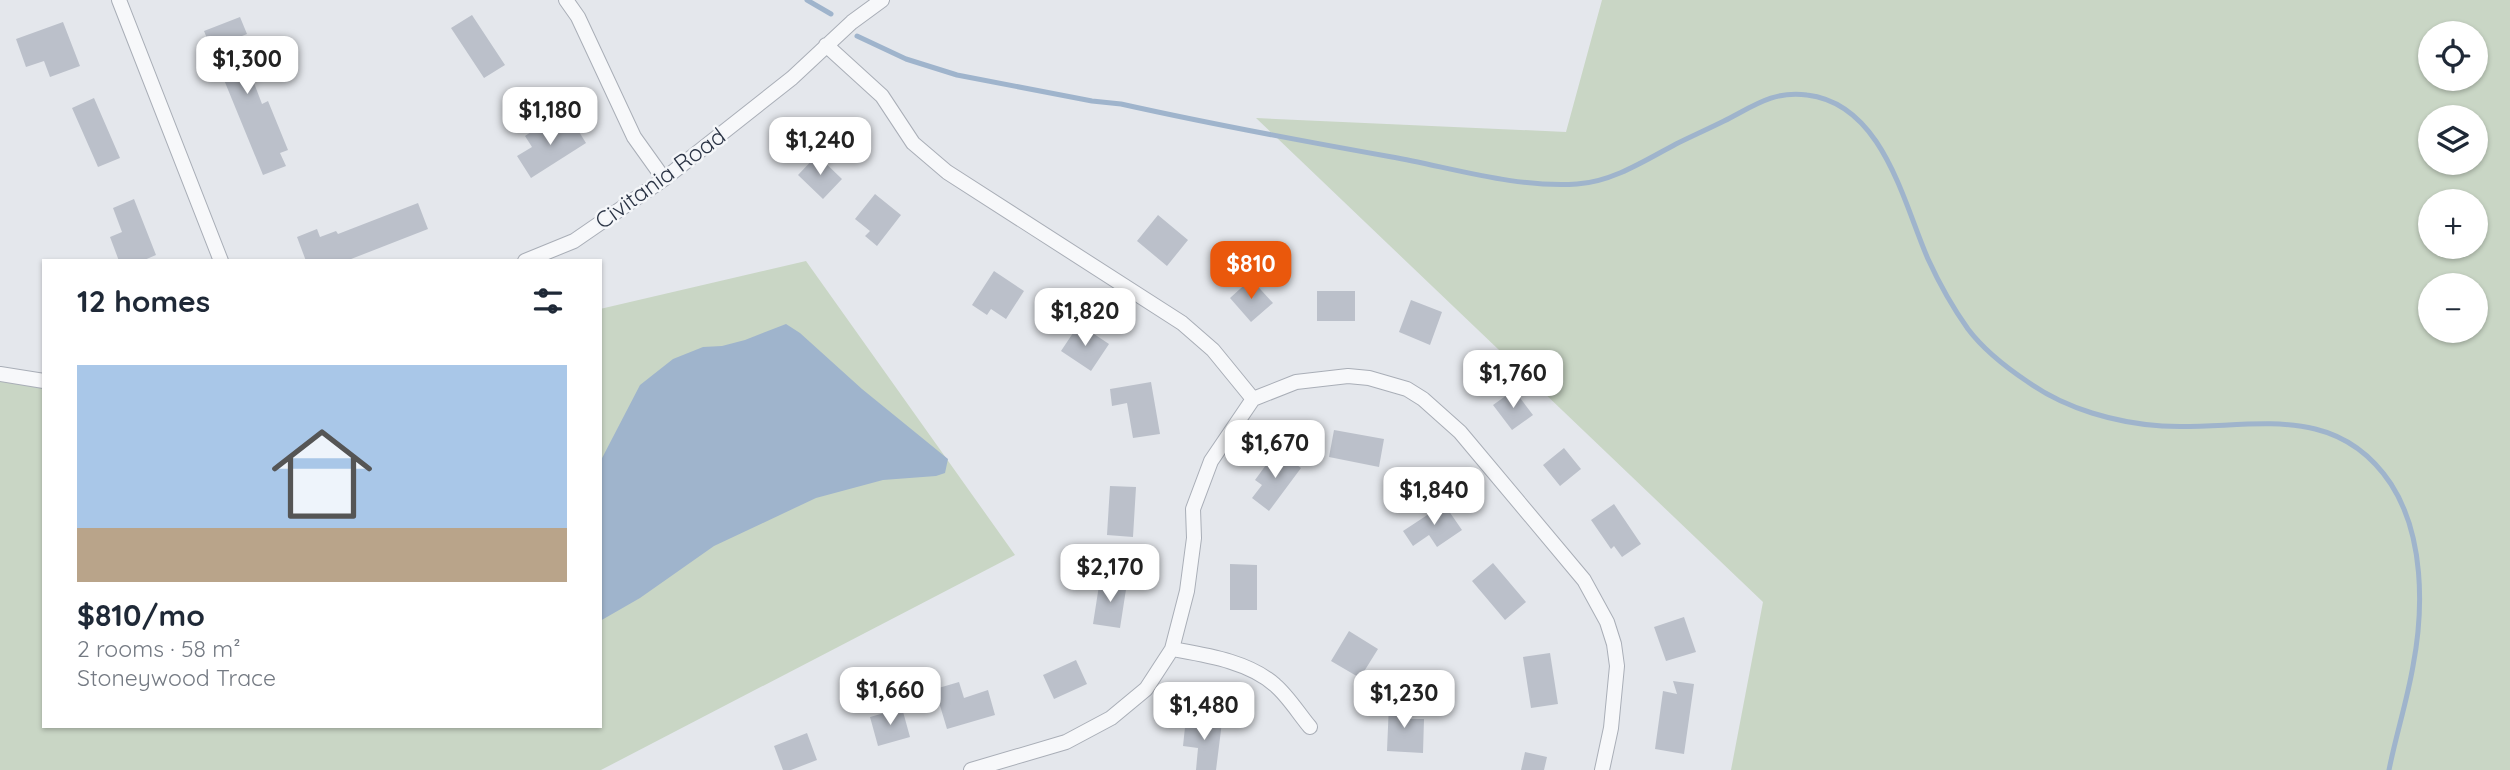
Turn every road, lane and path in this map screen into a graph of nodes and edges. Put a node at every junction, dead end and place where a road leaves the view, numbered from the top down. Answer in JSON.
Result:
{"nodes":[{"id":1,"x":119,"y":0,"type":"edge"},
{"id":2,"x":566,"y":0,"type":"edge"},
{"id":3,"x":882,"y":0,"type":"edge"},
{"id":4,"x":826,"y":45,"type":"junction"},
{"id":5,"x":664,"y":179,"type":"junction"},
{"id":6,"x":220,"y":259,"type":"edge"},
{"id":7,"x":530,"y":259,"type":"edge"},
{"id":8,"x":0,"y":374,"type":"edge"},
{"id":9,"x":42,"y":381,"type":"edge"},
{"id":10,"x":1253,"y":399,"type":"junction"},
{"id":11,"x":1172,"y":649,"type":"junction"},
{"id":12,"x":1310,"y":727,"type":"dead end"},
{"id":13,"x":971,"y":770,"type":"edge"},
{"id":14,"x":1602,"y":770,"type":"edge"}],
"edges":[{"from":1,"to":6,"type":"street"},
{"from":2,"to":5,"type":"street"},
{"from":3,"to":4,"type":"street","name":"Civitania Road"},
{"from":4,"to":5,"type":"street","name":"Civitania Road"},
{"from":4,"to":10,"type":"street"},
{"from":5,"to":7,"type":"street","name":"Civitania Road"},
{"from":8,"to":9,"type":"street"},
{"from":10,"to":11,"type":"street"},
{"from":10,"to":14,"type":"street"},
{"from":11,"to":12,"type":"street"},
{"from":11,"to":13,"type":"street"}]}
